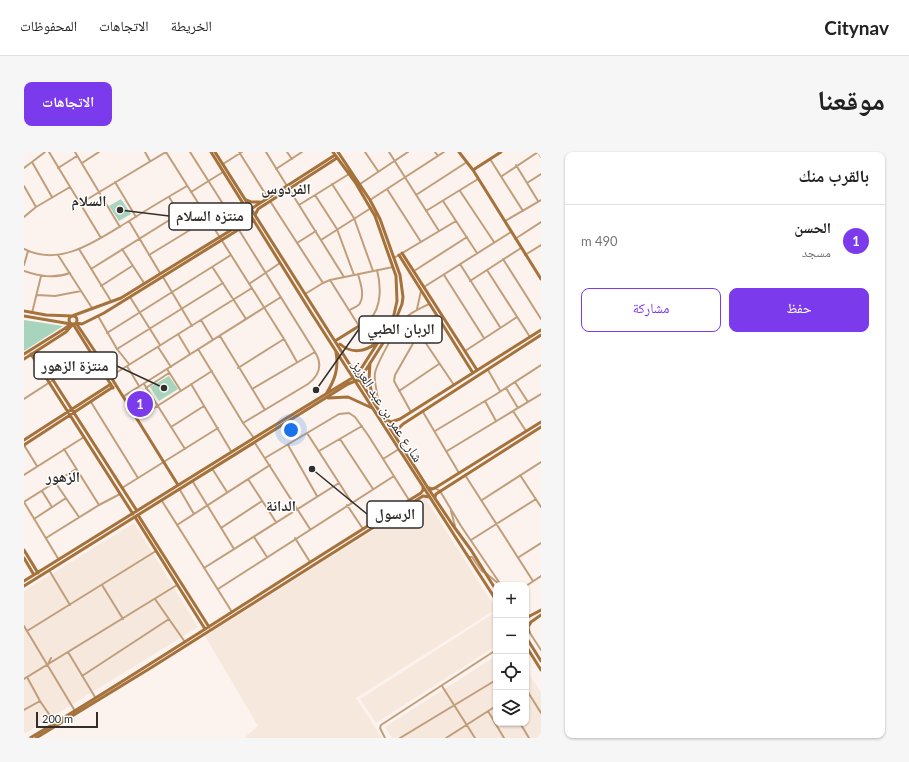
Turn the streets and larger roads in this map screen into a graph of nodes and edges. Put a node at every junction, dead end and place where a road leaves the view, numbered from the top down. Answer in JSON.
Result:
{"nodes":[{"id":1,"x":45,"y":152,"type":"edge"},
{"id":2,"x":49,"y":152,"type":"edge"},
{"id":3,"x":75,"y":152,"type":"edge"},
{"id":4,"x":99,"y":152,"type":"edge"},
{"id":5,"x":145,"y":152,"type":"edge"},
{"id":6,"x":166,"y":152,"type":"edge"},
{"id":7,"x":190,"y":152,"type":"edge"},
{"id":8,"x":211,"y":152,"type":"edge"},
{"id":9,"x":215,"y":152,"type":"edge"},
{"id":10,"x":240,"y":152,"type":"edge"},
{"id":11,"x":266,"y":152,"type":"edge"},
{"id":12,"x":287,"y":152,"type":"edge"},
{"id":13,"x":302,"y":152,"type":"edge"},
{"id":14,"x":338,"y":152,"type":"edge"},
{"id":15,"x":365,"y":152,"type":"edge"},
{"id":16,"x":388,"y":152,"type":"edge"},
{"id":17,"x":408,"y":152,"type":"edge"},
{"id":18,"x":435,"y":152,"type":"edge"},
{"id":19,"x":444,"y":152,"type":"edge"},
{"id":20,"x":460,"y":152,"type":"edge"},
{"id":21,"x":501,"y":152,"type":"edge"},
{"id":22,"x":538,"y":152,"type":"edge"},
{"id":23,"x":335,"y":155,"type":"edge"},
{"id":24,"x":77,"y":156,"type":"junction"},
{"id":25,"x":438,"y":156,"type":"junction"},
{"id":26,"x":541,"y":156,"type":"edge"},
{"id":27,"x":292,"y":159,"type":"junction"},
{"id":28,"x":490,"y":159,"type":"junction"},
{"id":29,"x":150,"y":161,"type":"junction"},
{"id":30,"x":394,"y":161,"type":"junction"},
{"id":31,"x":32,"y":162,"type":"junction"},
{"id":32,"x":467,"y":162,"type":"junction"},
{"id":33,"x":82,"y":163,"type":"junction"},
{"id":34,"x":223,"y":164,"type":"junction"},
{"id":35,"x":516,"y":166,"type":"junction"},
{"id":36,"x":24,"y":168,"type":"edge"},
{"id":37,"x":58,"y":168,"type":"junction"},
{"id":38,"x":276,"y":169,"type":"junction"},
{"id":39,"x":473,"y":170,"type":"junction"},
{"id":40,"x":223,"y":172,"type":"junction"},
{"id":41,"x":378,"y":172,"type":"junction"},
{"id":42,"x":349,"y":174,"type":"junction"},
{"id":43,"x":541,"y":174,"type":"edge"},
{"id":44,"x":502,"y":176,"type":"junction"},
{"id":45,"x":405,"y":178,"type":"junction"},
{"id":46,"x":478,"y":179,"type":"junction"},
{"id":47,"x":208,"y":181,"type":"junction"},
{"id":48,"x":115,"y":182,"type":"junction"},
{"id":49,"x":527,"y":183,"type":"junction"},
{"id":50,"x":332,"y":184,"type":"junction"},
{"id":51,"x":360,"y":184,"type":"junction"},
{"id":52,"x":24,"y":186,"type":"edge"},
{"id":53,"x":187,"y":186,"type":"junction"},
{"id":54,"x":70,"y":187,"type":"junction"},
{"id":55,"x":288,"y":187,"type":"junction"},
{"id":56,"x":387,"y":189,"type":"junction"},
{"id":57,"x":25,"y":191,"type":"edge"},
{"id":58,"x":460,"y":191,"type":"junction"},
{"id":59,"x":99,"y":192,"type":"junction"},
{"id":60,"x":191,"y":192,"type":"junction"},
{"id":61,"x":315,"y":195,"type":"junction"},
{"id":62,"x":416,"y":195,"type":"junction"},
{"id":63,"x":52,"y":196,"type":"junction"},
{"id":64,"x":169,"y":197,"type":"junction"},
{"id":65,"x":244,"y":199,"type":"junction"},
{"id":66,"x":269,"y":199,"type":"junction"},
{"id":67,"x":370,"y":200,"type":"junction"},
{"id":68,"x":263,"y":201,"type":"junction"},
{"id":69,"x":443,"y":201,"type":"junction"},
{"id":70,"x":540,"y":201,"type":"edge"},
{"id":71,"x":81,"y":203,"type":"junction"},
{"id":72,"x":299,"y":205,"type":"junction"},
{"id":73,"x":36,"y":207,"type":"junction"},
{"id":74,"x":251,"y":208,"type":"junction"},
{"id":75,"x":370,"y":208,"type":"junction"},
{"id":76,"x":523,"y":210,"type":"junction"},
{"id":77,"x":426,"y":212,"type":"junction"},
{"id":78,"x":179,"y":214,"type":"junction"},
{"id":79,"x":250,"y":214,"type":"junction"},
{"id":80,"x":255,"y":215,"type":"junction"},
{"id":81,"x":24,"y":217,"type":"edge"},
{"id":82,"x":136,"y":217,"type":"junction"},
{"id":83,"x":354,"y":218,"type":"junction"},
{"id":84,"x":208,"y":219,"type":"junction"},
{"id":85,"x":456,"y":220,"type":"junction"},
{"id":86,"x":128,"y":221,"type":"junction"},
{"id":87,"x":254,"y":221,"type":"junction"},
{"id":88,"x":504,"y":222,"type":"junction"},
{"id":89,"x":541,"y":222,"type":"edge"},
{"id":90,"x":237,"y":226,"type":"junction"},
{"id":91,"x":120,"y":227,"type":"junction"},
{"id":92,"x":337,"y":229,"type":"junction"},
{"id":93,"x":190,"y":230,"type":"junction"},
{"id":94,"x":239,"y":230,"type":"junction"},
{"id":95,"x":316,"y":231,"type":"junction"},
{"id":96,"x":439,"y":231,"type":"junction"},
{"id":97,"x":510,"y":232,"type":"junction"},
{"id":98,"x":219,"y":236,"type":"junction"},
{"id":99,"x":467,"y":237,"type":"junction"},
{"id":100,"x":101,"y":238,"type":"junction"},
{"id":101,"x":139,"y":239,"type":"junction"},
{"id":102,"x":515,"y":239,"type":"junction"},
{"id":103,"x":222,"y":240,"type":"junction"},
{"id":104,"x":321,"y":240,"type":"junction"},
{"id":105,"x":421,"y":242,"type":"junction"},
{"id":106,"x":494,"y":242,"type":"junction"},
{"id":107,"x":297,"y":243,"type":"junction"},
{"id":108,"x":541,"y":245,"type":"edge"},
{"id":109,"x":521,"y":248,"type":"junction"},
{"id":110,"x":24,"y":249,"type":"edge"},
{"id":111,"x":122,"y":249,"type":"junction"},
{"id":112,"x":78,"y":250,"type":"junction"},
{"id":113,"x":28,"y":251,"type":"junction"},
{"id":114,"x":477,"y":253,"type":"junction"},
{"id":115,"x":401,"y":254,"type":"junction"},
{"id":116,"x":58,"y":255,"type":"junction"},
{"id":117,"x":149,"y":255,"type":"junction"},
{"id":118,"x":232,"y":255,"type":"junction"},
{"id":119,"x":525,"y":255,"type":"junction"},
{"id":120,"x":394,"y":258,"type":"junction"},
{"id":121,"x":504,"y":259,"type":"junction"},
{"id":122,"x":280,"y":263,"type":"junction"},
{"id":123,"x":460,"y":264,"type":"junction"},
{"id":124,"x":24,"y":265,"type":"edge"},
{"id":125,"x":133,"y":266,"type":"junction"},
{"id":126,"x":393,"y":267,"type":"junction"},
{"id":127,"x":213,"y":268,"type":"junction"},
{"id":128,"x":91,"y":269,"type":"junction"},
{"id":129,"x":377,"y":270,"type":"junction"},
{"id":130,"x":487,"y":270,"type":"junction"},
{"id":131,"x":24,"y":271,"type":"edge"},
{"id":132,"x":374,"y":271,"type":"junction"},
{"id":133,"x":414,"y":271,"type":"junction"},
{"id":134,"x":70,"y":273,"type":"junction"},
{"id":135,"x":266,"y":273,"type":"junction"},
{"id":136,"x":358,"y":274,"type":"junction"},
{"id":137,"x":161,"y":275,"type":"junction"},
{"id":138,"x":354,"y":275,"type":"junction"},
{"id":139,"x":443,"y":275,"type":"junction"},
{"id":140,"x":41,"y":276,"type":"junction"},
{"id":141,"x":344,"y":277,"type":"junction"},
{"id":142,"x":541,"y":279,"type":"edge"},
{"id":143,"x":330,"y":280,"type":"junction"},
{"id":144,"x":470,"y":281,"type":"junction"},
{"id":145,"x":223,"y":283,"type":"junction"},
{"id":146,"x":323,"y":283,"type":"junction"},
{"id":147,"x":144,"y":284,"type":"junction"},
{"id":148,"x":249,"y":284,"type":"junction"},
{"id":149,"x":101,"y":286,"type":"junction"},
{"id":150,"x":424,"y":287,"type":"junction"},
{"id":151,"x":252,"y":288,"type":"junction"},
{"id":152,"x":81,"y":291,"type":"junction"},
{"id":153,"x":421,"y":291,"type":"junction"},
{"id":154,"x":172,"y":293,"type":"junction"},
{"id":155,"x":37,"y":294,"type":"junction"},
{"id":156,"x":305,"y":294,"type":"junction"},
{"id":157,"x":130,"y":297,"type":"junction"},
{"id":158,"x":281,"y":297,"type":"junction"},
{"id":159,"x":234,"y":300,"type":"junction"},
{"id":160,"x":112,"y":302,"type":"junction"},
{"id":161,"x":429,"y":304,"type":"junction"},
{"id":162,"x":264,"y":307,"type":"junction"},
{"id":163,"x":92,"y":308,"type":"junction"},
{"id":164,"x":417,"y":309,"type":"junction"},
{"id":165,"x":182,"y":310,"type":"junction"},
{"id":166,"x":350,"y":310,"type":"junction"},
{"id":167,"x":24,"y":311,"type":"edge"},
{"id":168,"x":32,"y":313,"type":"junction"},
{"id":169,"x":139,"y":313,"type":"junction"},
{"id":170,"x":24,"y":316,"type":"edge"},
{"id":171,"x":72,"y":316,"type":"junction"},
{"id":172,"x":98,"y":316,"type":"junction"},
{"id":173,"x":517,"y":317,"type":"junction"},
{"id":174,"x":541,"y":318,"type":"edge"},
{"id":175,"x":202,"y":320,"type":"junction"},
{"id":176,"x":246,"y":320,"type":"junction"},
{"id":177,"x":440,"y":320,"type":"junction"},
{"id":178,"x":401,"y":323,"type":"junction"},
{"id":179,"x":73,"y":324,"type":"junction"},
{"id":180,"x":192,"y":326,"type":"junction"},
{"id":181,"x":359,"y":326,"type":"junction"},
{"id":182,"x":500,"y":327,"type":"junction"},
{"id":183,"x":149,"y":330,"type":"junction"},
{"id":184,"x":541,"y":330,"type":"edge"},
{"id":185,"x":107,"y":333,"type":"junction"},
{"id":186,"x":419,"y":333,"type":"junction"},
{"id":187,"x":178,"y":334,"type":"junction"},
{"id":188,"x":541,"y":335,"type":"edge"},
{"id":189,"x":219,"y":336,"type":"junction"},
{"id":190,"x":530,"y":337,"type":"junction"},
{"id":191,"x":284,"y":338,"type":"junction"},
{"id":192,"x":484,"y":338,"type":"junction"},
{"id":193,"x":213,"y":340,"type":"junction"},
{"id":194,"x":335,"y":340,"type":"junction"},
{"id":195,"x":379,"y":341,"type":"junction"},
{"id":196,"x":159,"y":346,"type":"junction"},
{"id":197,"x":117,"y":349,"type":"junction"},
{"id":198,"x":198,"y":349,"type":"junction"},
{"id":199,"x":336,"y":350,"type":"junction"},
{"id":200,"x":465,"y":351,"type":"junction"},
{"id":201,"x":35,"y":352,"type":"junction"},
{"id":202,"x":315,"y":352,"type":"junction"},
{"id":203,"x":24,"y":354,"type":"edge"},
{"id":204,"x":31,"y":354,"type":"junction"},
{"id":205,"x":95,"y":354,"type":"junction"},
{"id":206,"x":190,"y":354,"type":"junction"},
{"id":207,"x":24,"y":359,"type":"edge"},
{"id":208,"x":297,"y":362,"type":"junction"},
{"id":209,"x":370,"y":363,"type":"junction"},
{"id":210,"x":440,"y":364,"type":"junction"},
{"id":211,"x":128,"y":365,"type":"junction"},
{"id":212,"x":541,"y":365,"type":"edge"},
{"id":213,"x":171,"y":366,"type":"junction"},
{"id":214,"x":238,"y":368,"type":"junction"},
{"id":215,"x":167,"y":369,"type":"junction"},
{"id":216,"x":487,"y":369,"type":"junction"},
{"id":217,"x":477,"y":370,"type":"junction"},
{"id":218,"x":212,"y":371,"type":"junction"},
{"id":219,"x":169,"y":373,"type":"junction"},
{"id":220,"x":473,"y":373,"type":"junction"},
{"id":221,"x":357,"y":375,"type":"junction"},
{"id":222,"x":111,"y":376,"type":"junction"},
{"id":223,"x":360,"y":379,"type":"junction"},
{"id":224,"x":53,"y":380,"type":"junction"},
{"id":225,"x":355,"y":380,"type":"junction"},
{"id":226,"x":49,"y":382,"type":"junction"},
{"id":227,"x":515,"y":382,"type":"junction"},
{"id":228,"x":113,"y":383,"type":"junction"},
{"id":229,"x":144,"y":384,"type":"junction"},
{"id":230,"x":191,"y":384,"type":"junction"},
{"id":231,"x":117,"y":385,"type":"junction"},
{"id":232,"x":454,"y":385,"type":"junction"},
{"id":233,"x":139,"y":386,"type":"junction"},
{"id":234,"x":113,"y":388,"type":"junction"},
{"id":235,"x":146,"y":388,"type":"junction"},
{"id":236,"x":506,"y":388,"type":"junction"},
{"id":237,"x":252,"y":389,"type":"junction"},
{"id":238,"x":181,"y":391,"type":"junction"},
{"id":239,"x":399,"y":391,"type":"junction"},
{"id":240,"x":500,"y":391,"type":"junction"},
{"id":241,"x":541,"y":394,"type":"edge"},
{"id":242,"x":124,"y":396,"type":"junction"},
{"id":243,"x":326,"y":397,"type":"junction"},
{"id":244,"x":89,"y":398,"type":"junction"},
{"id":245,"x":24,"y":399,"type":"edge"},
{"id":246,"x":484,"y":401,"type":"junction"},
{"id":247,"x":90,"y":402,"type":"junction"},
{"id":248,"x":375,"y":402,"type":"junction"},
{"id":249,"x":528,"y":402,"type":"junction"},
{"id":250,"x":158,"y":406,"type":"junction"},
{"id":251,"x":204,"y":406,"type":"junction"},
{"id":252,"x":377,"y":407,"type":"junction"},
{"id":253,"x":372,"y":408,"type":"junction"},
{"id":254,"x":518,"y":408,"type":"junction"},
{"id":255,"x":265,"y":410,"type":"junction"},
{"id":256,"x":73,"y":411,"type":"junction"},
{"id":257,"x":513,"y":411,"type":"junction"},
{"id":258,"x":411,"y":412,"type":"junction"},
{"id":259,"x":423,"y":412,"type":"junction"},
{"id":260,"x":69,"y":413,"type":"junction"},
{"id":261,"x":137,"y":419,"type":"junction"},
{"id":262,"x":386,"y":420,"type":"junction"},
{"id":263,"x":396,"y":421,"type":"junction"},
{"id":264,"x":496,"y":421,"type":"junction"},
{"id":265,"x":541,"y":422,"type":"edge"},
{"id":266,"x":243,"y":423,"type":"junction"},
{"id":267,"x":362,"y":426,"type":"junction"},
{"id":268,"x":171,"y":427,"type":"junction"},
{"id":269,"x":400,"y":427,"type":"junction"},
{"id":270,"x":541,"y":427,"type":"edge"},
{"id":271,"x":218,"y":428,"type":"junction"},
{"id":272,"x":435,"y":431,"type":"junction"},
{"id":273,"x":526,"y":431,"type":"junction"},
{"id":274,"x":307,"y":433,"type":"junction"},
{"id":275,"x":84,"y":437,"type":"junction"},
{"id":276,"x":254,"y":438,"type":"junction"},
{"id":277,"x":397,"y":438,"type":"junction"},
{"id":278,"x":340,"y":439,"type":"junction"},
{"id":279,"x":24,"y":440,"type":"edge"},
{"id":280,"x":255,"y":443,"type":"junction"},
{"id":281,"x":24,"y":445,"type":"edge"},
{"id":282,"x":288,"y":445,"type":"junction"},
{"id":283,"x":510,"y":447,"type":"junction"},
{"id":284,"x":64,"y":449,"type":"junction"},
{"id":285,"x":185,"y":449,"type":"junction"},
{"id":286,"x":399,"y":449,"type":"junction"},
{"id":287,"x":319,"y":451,"type":"junction"},
{"id":288,"x":447,"y":451,"type":"junction"},
{"id":289,"x":232,"y":452,"type":"junction"},
{"id":290,"x":265,"y":458,"type":"junction"},
{"id":291,"x":383,"y":459,"type":"junction"},
{"id":292,"x":164,"y":462,"type":"junction"},
{"id":293,"x":541,"y":462,"type":"edge"},
{"id":294,"x":270,"y":465,"type":"junction"},
{"id":295,"x":38,"y":466,"type":"junction"},
{"id":296,"x":76,"y":469,"type":"junction"},
{"id":297,"x":213,"y":470,"type":"junction"},
{"id":298,"x":199,"y":472,"type":"junction"},
{"id":299,"x":459,"y":473,"type":"junction"},
{"id":300,"x":24,"y":475,"type":"edge"},
{"id":301,"x":465,"y":475,"type":"junction"},
{"id":302,"x":520,"y":475,"type":"junction"},
{"id":303,"x":394,"y":476,"type":"junction"},
{"id":304,"x":138,"y":478,"type":"junction"},
{"id":305,"x":190,"y":478,"type":"junction"},
{"id":306,"x":200,"y":478,"type":"junction"},
{"id":307,"x":248,"y":479,"type":"junction"},
{"id":308,"x":55,"y":482,"type":"junction"},
{"id":309,"x":192,"y":482,"type":"junction"},
{"id":310,"x":339,"y":482,"type":"junction"},
{"id":311,"x":178,"y":485,"type":"junction"},
{"id":312,"x":423,"y":487,"type":"junction"},
{"id":313,"x":122,"y":488,"type":"junction"},
{"id":314,"x":428,"y":488,"type":"junction"},
{"id":315,"x":435,"y":488,"type":"junction"},
{"id":316,"x":373,"y":489,"type":"junction"},
{"id":317,"x":180,"y":490,"type":"junction"},
{"id":318,"x":42,"y":491,"type":"junction"},
{"id":319,"x":440,"y":491,"type":"junction"},
{"id":320,"x":227,"y":493,"type":"junction"},
{"id":321,"x":120,"y":494,"type":"junction"},
{"id":322,"x":318,"y":496,"type":"junction"},
{"id":323,"x":429,"y":497,"type":"junction"},
{"id":324,"x":66,"y":498,"type":"junction"},
{"id":325,"x":435,"y":499,"type":"junction"},
{"id":326,"x":536,"y":499,"type":"junction"},
{"id":327,"x":409,"y":500,"type":"junction"},
{"id":328,"x":482,"y":500,"type":"junction"},
{"id":329,"x":162,"y":501,"type":"junction"},
{"id":330,"x":262,"y":501,"type":"junction"},
{"id":331,"x":24,"y":502,"type":"edge"},
{"id":332,"x":352,"y":502,"type":"junction"},
{"id":333,"x":99,"y":505,"type":"junction"},
{"id":334,"x":347,"y":505,"type":"junction"},
{"id":335,"x":207,"y":506,"type":"junction"},
{"id":336,"x":52,"y":507,"type":"junction"},
{"id":337,"x":541,"y":507,"type":"edge"},
{"id":338,"x":450,"y":508,"type":"junction"},
{"id":339,"x":297,"y":509,"type":"junction"},
{"id":340,"x":398,"y":512,"type":"junction"},
{"id":341,"x":136,"y":514,"type":"junction"},
{"id":342,"x":194,"y":514,"type":"junction"},
{"id":343,"x":79,"y":518,"type":"junction"},
{"id":344,"x":34,"y":519,"type":"junction"},
{"id":345,"x":276,"y":522,"type":"junction"},
{"id":346,"x":497,"y":524,"type":"junction"},
{"id":347,"x":177,"y":525,"type":"junction"},
{"id":348,"x":221,"y":528,"type":"junction"},
{"id":349,"x":310,"y":529,"type":"junction"},
{"id":350,"x":362,"y":529,"type":"junction"},
{"id":351,"x":456,"y":529,"type":"junction"},
{"id":352,"x":254,"y":537,"type":"junction"},
{"id":353,"x":46,"y":538,"type":"junction"},
{"id":354,"x":295,"y":538,"type":"junction"},
{"id":355,"x":470,"y":540,"type":"junction"},
{"id":356,"x":541,"y":543,"type":"edge"},
{"id":357,"x":234,"y":549,"type":"junction"},
{"id":358,"x":24,"y":550,"type":"edge"},
{"id":359,"x":156,"y":551,"type":"junction"},
{"id":360,"x":267,"y":557,"type":"junction"},
{"id":361,"x":519,"y":557,"type":"junction"},
{"id":362,"x":24,"y":558,"type":"edge"},
{"id":363,"x":468,"y":558,"type":"junction"},
{"id":364,"x":59,"y":560,"type":"junction"},
{"id":365,"x":310,"y":562,"type":"junction"},
{"id":366,"x":204,"y":568,"type":"junction"},
{"id":367,"x":49,"y":570,"type":"junction"},
{"id":368,"x":485,"y":573,"type":"junction"},
{"id":369,"x":36,"y":574,"type":"junction"},
{"id":370,"x":541,"y":576,"type":"edge"},
{"id":371,"x":24,"y":581,"type":"edge"},
{"id":372,"x":533,"y":581,"type":"junction"},
{"id":373,"x":496,"y":582,"type":"edge"},
{"id":374,"x":498,"y":582,"type":"edge"},
{"id":375,"x":529,"y":584,"type":"edge"},
{"id":376,"x":102,"y":585,"type":"junction"},
{"id":377,"x":177,"y":585,"type":"junction"},
{"id":378,"x":493,"y":585,"type":"edge"},
{"id":379,"x":24,"y":586,"type":"edge"},
{"id":380,"x":218,"y":589,"type":"junction"},
{"id":381,"x":493,"y":596,"type":"edge"},
{"id":382,"x":155,"y":599,"type":"junction"},
{"id":383,"x":70,"y":605,"type":"junction"},
{"id":384,"x":541,"y":610,"type":"edge"},
{"id":385,"x":232,"y":612,"type":"junction"},
{"id":386,"x":541,"y":615,"type":"edge"},
{"id":387,"x":529,"y":617,"type":"edge"},
{"id":388,"x":122,"y":619,"type":"junction"},
{"id":389,"x":169,"y":619,"type":"junction"},
{"id":390,"x":531,"y":622,"type":"joint"},
{"id":391,"x":24,"y":626,"type":"edge"},
{"id":392,"x":208,"y":628,"type":"junction"},
{"id":393,"x":27,"y":631,"type":"junction"},
{"id":394,"x":530,"y":632,"type":"joint"},
{"id":395,"x":185,"y":642,"type":"junction"},
{"id":396,"x":529,"y":642,"type":"edge"},
{"id":397,"x":541,"y":650,"type":"edge"},
{"id":398,"x":529,"y":651,"type":"edge"},
{"id":399,"x":68,"y":652,"type":"junction"},
{"id":400,"x":493,"y":652,"type":"edge"},
{"id":401,"x":51,"y":658,"type":"dead end"},
{"id":402,"x":541,"y":661,"type":"edge"},
{"id":403,"x":47,"y":665,"type":"junction"},
{"id":404,"x":541,"y":670,"type":"edge"},
{"id":405,"x":82,"y":676,"type":"junction"},
{"id":406,"x":27,"y":677,"type":"junction"},
{"id":407,"x":24,"y":679,"type":"edge"},
{"id":408,"x":493,"y":682,"type":"edge"},
{"id":409,"x":442,"y":686,"type":"junction"},
{"id":410,"x":527,"y":690,"type":"edge"},
{"id":411,"x":96,"y":699,"type":"junction"},
{"id":412,"x":40,"y":700,"type":"junction"},
{"id":413,"x":454,"y":705,"type":"junction"},
{"id":414,"x":493,"y":708,"type":"edge"},
{"id":415,"x":24,"y":710,"type":"edge"},
{"id":416,"x":75,"y":711,"type":"junction"},
{"id":417,"x":488,"y":711,"type":"junction"},
{"id":418,"x":541,"y":713,"type":"edge"},
{"id":419,"x":55,"y":723,"type":"junction"},
{"id":420,"x":467,"y":724,"type":"junction"},
{"id":421,"x":522,"y":726,"type":"edge"},
{"id":422,"x":30,"y":738,"type":"edge"},
{"id":423,"x":36,"y":738,"type":"edge"},
{"id":424,"x":385,"y":738,"type":"edge"},
{"id":425,"x":400,"y":738,"type":"edge"},
{"id":426,"x":446,"y":738,"type":"edge"},
{"id":427,"x":475,"y":738,"type":"edge"},
{"id":428,"x":504,"y":738,"type":"edge"},
{"id":429,"x":529,"y":738,"type":"edge"}],
"edges":[{"from":1,"to":31,"type":"street"},
{"from":2,"to":37,"type":"street"},
{"from":3,"to":24,"type":"street"},
{"from":4,"to":33,"type":"street"},
{"from":5,"to":29,"type":"street"},
{"from":6,"to":29,"type":"street"},
{"from":6,"to":53,"type":"street"},
{"from":7,"to":47,"type":"street"},
{"from":8,"to":40,"type":"street","name":"شارع عمر بن عبد العزيز"},
{"from":9,"to":34,"type":"street","name":"شارع عمر بن عبد العزيز"},
{"from":10,"to":34,"type":"street"},
{"from":10,"to":66,"type":"street"},
{"from":11,"to":38,"type":"street"},
{"from":12,"to":27,"type":"street"},
{"from":13,"to":27,"type":"street"},
{"from":14,"to":51,"type":"street"},
{"from":15,"to":41,"type":"street"},
{"from":16,"to":30,"type":"street"},
{"from":17,"to":30,"type":"street"},
{"from":18,"to":25,"type":"street"},
{"from":19,"to":25,"type":"street"},
{"from":20,"to":32,"type":"street"},
{"from":21,"to":28,"type":"street"},
{"from":22,"to":26,"type":"street"},
{"from":22,"to":35,"type":"street"},
{"from":23,"to":42,"type":"street"},
{"from":23,"to":55,"type":"street"},
{"from":24,"to":33,"type":"street"},
{"from":24,"to":37,"type":"street"},
{"from":25,"to":45,"type":"street"},
{"from":27,"to":38,"type":"street"},
{"from":28,"to":39,"type":"street"},
{"from":28,"to":44,"type":"street"},
{"from":29,"to":48,"type":"street"},
{"from":30,"to":41,"type":"street"},
{"from":30,"to":45,"type":"street"},
{"from":31,"to":36,"type":"street"},
{"from":31,"to":63,"type":"street"},
{"from":32,"to":39,"type":"street"},
{"from":32,"to":62,"type":"street"},
{"from":33,"to":59,"type":"street"},
{"from":34,"to":65,"type":"street","name":"شارع عمر بن عبد العزيز"},
{"from":35,"to":44,"type":"street"},
{"from":35,"to":49,"type":"street"},
{"from":37,"to":54,"type":"street"},
{"from":38,"to":55,"type":"street"},
{"from":39,"to":46,"type":"street"},
{"from":40,"to":47,"type":"street"},
{"from":40,"to":79,"type":"street","name":"شارع عمر بن عبد العزيز"},
{"from":41,"to":51,"type":"street"},
{"from":42,"to":50,"type":"street"},
{"from":42,"to":75,"type":"street"},
{"from":43,"to":49,"type":"street"},
{"from":44,"to":76,"type":"street"},
{"from":45,"to":56,"type":"street"},
{"from":45,"to":62,"type":"street"},
{"from":46,"to":58,"type":"street"},
{"from":46,"to":88,"type":"street"},
{"from":47,"to":60,"type":"street"},
{"from":47,"to":90,"type":"street"},
{"from":48,"to":59,"type":"street"},
{"from":48,"to":82,"type":"street"},
{"from":49,"to":70,"type":"street"},
{"from":50,"to":61,"type":"street"},
{"from":50,"to":83,"type":"street"},
{"from":51,"to":67,"type":"street"},
{"from":52,"to":57,"type":"street"},
{"from":53,"to":60,"type":"street"},
{"from":53,"to":64,"type":"street"},
{"from":54,"to":63,"type":"street"},
{"from":54,"to":71,"type":"street"},
{"from":55,"to":66,"type":"street"},
{"from":55,"to":72,"type":"street"},
{"from":56,"to":67,"type":"street"},
{"from":56,"to":105,"type":"street"},
{"from":57,"to":73,"type":"street"},
{"from":58,"to":69,"type":"street"},
{"from":58,"to":106,"type":"street"},
{"from":59,"to":71,"type":"street"},
{"from":59,"to":91,"type":"street"},
{"from":60,"to":84,"type":"street"},
{"from":61,"to":72,"type":"street"},
{"from":61,"to":92,"type":"street"},
{"from":62,"to":77,"type":"street"},
{"from":63,"to":73,"type":"street"},
{"from":64,"to":78,"type":"street"},
{"from":64,"to":82,"type":"street"},
{"from":65,"to":68,"type":"street"},
{"from":65,"to":74,"type":"street","name":"شارع عمر بن عبد العزيز"},
{"from":66,"to":68,"type":"street"},
{"from":66,"to":80,"type":"street"},
{"from":66,"to":107,"type":"street"},
{"from":67,"to":120,"type":"street"},
{"from":68,"to":74,"type":"street"},
{"from":69,"to":77,"type":"street"},
{"from":69,"to":85,"type":"street"},
{"from":70,"to":76,"type":"street"},
{"from":71,"to":100,"type":"street"},
{"from":72,"to":95,"type":"street"},
{"from":73,"to":81,"type":"street"},
{"from":74,"to":79,"type":"street"},
{"from":74,"to":80,"type":"street","name":"شارع عمر بن عبد العزيز"},
{"from":75,"to":83,"type":"street"},
{"from":75,"to":126,"type":"street"},
{"from":76,"to":88,"type":"street"},
{"from":77,"to":96,"type":"street"},
{"from":78,"to":93,"type":"street"},
{"from":78,"to":101,"type":"street"},
{"from":79,"to":87,"type":"street","name":"شارع عمر بن عبد العزيز"},
{"from":79,"to":90,"type":"street"},
{"from":80,"to":87,"type":"street"},
{"from":80,"to":156,"type":"street","name":"شارع عمر بن عبد العزيز"},
{"from":82,"to":86,"type":"street"},
{"from":83,"to":92,"type":"street"},
{"from":83,"to":132,"type":"street"},
{"from":84,"to":93,"type":"street"},
{"from":84,"to":98,"type":"street"},
{"from":85,"to":96,"type":"street"},
{"from":85,"to":99,"type":"street"},
{"from":86,"to":91,"type":"street"},
{"from":86,"to":101,"type":"street"},
{"from":87,"to":94,"type":"street"},
{"from":87,"to":122,"type":"street","name":"شارع عمر بن عبد العزيز"},
{"from":88,"to":97,"type":"street"},
{"from":89,"to":102,"type":"street"},
{"from":90,"to":98,"type":"street"},
{"from":91,"to":100,"type":"street"},
{"from":92,"to":104,"type":"street"},
{"from":92,"to":138,"type":"street"},
{"from":93,"to":117,"type":"street"},
{"from":94,"to":103,"type":"street"},
{"from":94,"to":135,"type":"street"},
{"from":95,"to":104,"type":"street"},
{"from":95,"to":107,"type":"street"},
{"from":96,"to":105,"type":"street"},
{"from":97,"to":102,"type":"street"},
{"from":97,"to":106,"type":"street"},
{"from":98,"to":103,"type":"street"},
{"from":98,"to":137,"type":"street"},
{"from":99,"to":114,"type":"street"},
{"from":99,"to":133,"type":"street"},
{"from":100,"to":112,"type":"street"},
{"from":101,"to":111,"type":"street"},
{"from":101,"to":117,"type":"street"},
{"from":102,"to":109,"type":"street"},
{"from":103,"to":118,"type":"street"},
{"from":103,"to":137,"type":"street"},
{"from":104,"to":141,"type":"street"},
{"from":105,"to":115,"type":"street"},
{"from":106,"to":114,"type":"street"},
{"from":107,"to":146,"type":"street"},
{"from":108,"to":119,"type":"street"},
{"from":109,"to":119,"type":"street"},
{"from":109,"to":121,"type":"street"},
{"from":110,"to":113,"type":"street"},
{"from":111,"to":125,"type":"street"},
{"from":111,"to":128,"type":"street"},
{"from":112,"to":116,"type":"street"},
{"from":112,"to":128,"type":"street"},
{"from":113,"to":116,"type":"street"},
{"from":113,"to":124,"type":"street"},
{"from":114,"to":123,"type":"street"},
{"from":115,"to":120,"type":"street"},
{"from":115,"to":133,"type":"street"},
{"from":115,"to":153,"type":"street"},
{"from":116,"to":134,"type":"street"},
{"from":117,"to":137,"type":"street"},
{"from":118,"to":127,"type":"street"},
{"from":118,"to":148,"type":"street"},
{"from":119,"to":142,"type":"street"},
{"from":120,"to":209,"type":"street"},
{"from":121,"to":130,"type":"street"},
{"from":121,"to":174,"type":"street"},
{"from":122,"to":135,"type":"street"},
{"from":122,"to":199,"type":"street","name":"شارع عمر بن عبد العزيز"},
{"from":123,"to":139,"type":"street"},
{"from":123,"to":144,"type":"street"},
{"from":125,"to":147,"type":"street"},
{"from":125,"to":149,"type":"street"},
{"from":126,"to":129,"type":"street"},
{"from":126,"to":195,"type":"street"},
{"from":127,"to":145,"type":"street"},
{"from":127,"to":154,"type":"street"},
{"from":128,"to":149,"type":"street"},
{"from":129,"to":132,"type":"street"},
{"from":129,"to":181,"type":"street"},
{"from":130,"to":144,"type":"street"},
{"from":130,"to":173,"type":"street"},
{"from":131,"to":140,"type":"street"},
{"from":132,"to":136,"type":"street"},
{"from":133,"to":150,"type":"street"},
{"from":134,"to":140,"type":"street"},
{"from":134,"to":152,"type":"street"},
{"from":135,"to":148,"type":"street"},
{"from":135,"to":158,"type":"street"},
{"from":136,"to":138,"type":"street"},
{"from":136,"to":166,"type":"street"},
{"from":137,"to":147,"type":"street"},
{"from":137,"to":154,"type":"street"},
{"from":137,"to":157,"type":"street"},
{"from":138,"to":141,"type":"street"},
{"from":139,"to":150,"type":"street"},
{"from":139,"to":192,"type":"street"},
{"from":140,"to":155,"type":"street"},
{"from":141,"to":143,"type":"street"},
{"from":143,"to":146,"type":"street"},
{"from":143,"to":166,"type":"street"},
{"from":144,"to":182,"type":"street"},
{"from":145,"to":159,"type":"street"},
{"from":145,"to":165,"type":"street"},
{"from":146,"to":156,"type":"street"},
{"from":147,"to":160,"type":"street"},
{"from":148,"to":151,"type":"street"},
{"from":149,"to":160,"type":"street"},
{"from":150,"to":200,"type":"street"},
{"from":151,"to":159,"type":"street"},
{"from":151,"to":162,"type":"street"},
{"from":152,"to":155,"type":"street"},
{"from":152,"to":163,"type":"street"},
{"from":153,"to":161,"type":"street"},
{"from":153,"to":164,"type":"street"},
{"from":154,"to":165,"type":"street"},
{"from":154,"to":169,"type":"street"},
{"from":155,"to":168,"type":"street"},
{"from":156,"to":194,"type":"street","name":"شارع عمر بن عبد العزيز"},
{"from":157,"to":169,"type":"street"},
{"from":157,"to":172,"type":"street"},
{"from":158,"to":162,"type":"street"},
{"from":158,"to":202,"type":"street"},
{"from":159,"to":175,"type":"street"},
{"from":159,"to":176,"type":"street"},
{"from":160,"to":163,"type":"street"},
{"from":161,"to":164,"type":"street"},
{"from":161,"to":177,"type":"street"},
{"from":162,"to":176,"type":"street"},
{"from":162,"to":191,"type":"street"},
{"from":163,"to":171,"type":"street"},
{"from":164,"to":178,"type":"street"},
{"from":165,"to":180,"type":"street"},
{"from":165,"to":183,"type":"street"},
{"from":166,"to":181,"type":"street"},
{"from":167,"to":168,"type":"street"},
{"from":168,"to":171,"type":"street"},
{"from":169,"to":183,"type":"street"},
{"from":169,"to":185,"type":"street"},
{"from":170,"to":179,"type":"street"},
{"from":171,"to":179,"type":"street"},
{"from":171,"to":179,"type":"street"},
{"from":172,"to":179,"type":"street"},
{"from":172,"to":185,"type":"street"},
{"from":173,"to":182,"type":"street"},
{"from":173,"to":190,"type":"street"},
{"from":175,"to":180,"type":"street"},
{"from":175,"to":193,"type":"street"},
{"from":176,"to":189,"type":"street"},
{"from":177,"to":186,"type":"street"},
{"from":177,"to":220,"type":"street"},
{"from":178,"to":186,"type":"street"},
{"from":178,"to":252,"type":"street"},
{"from":179,"to":201,"type":"street"},
{"from":179,"to":203,"type":"street"},
{"from":179,"to":205,"type":"street"},
{"from":180,"to":187,"type":"street"},
{"from":181,"to":194,"type":"street"},
{"from":182,"to":192,"type":"street"},
{"from":183,"to":196,"type":"street"},
{"from":183,"to":197,"type":"street"},
{"from":184,"to":190,"type":"street"},
{"from":185,"to":197,"type":"street"},
{"from":186,"to":210,"type":"street"},
{"from":186,"to":239,"type":"street"},
{"from":187,"to":196,"type":"street"},
{"from":187,"to":206,"type":"street"},
{"from":188,"to":216,"type":"street"},
{"from":189,"to":193,"type":"street"},
{"from":189,"to":214,"type":"street"},
{"from":190,"to":217,"type":"street"},
{"from":191,"to":208,"type":"street"},
{"from":191,"to":214,"type":"street"},
{"from":192,"to":200,"type":"street"},
{"from":193,"to":198,"type":"street"},
{"from":194,"to":195,"type":"street"},
{"from":194,"to":221,"type":"street","name":"شارع عمر بن عبد العزيز"},
{"from":195,"to":221,"type":"street"},
{"from":196,"to":211,"type":"street"},
{"from":196,"to":213,"type":"street"},
{"from":197,"to":211,"type":"street"},
{"from":198,"to":206,"type":"street"},
{"from":198,"to":218,"type":"street"},
{"from":199,"to":225,"type":"street","name":"شارع عمر بن عبد العزيز"},
{"from":199,"to":243,"type":"street"},
{"from":200,"to":217,"type":"street"},
{"from":201,"to":204,"type":"street"},
{"from":201,"to":224,"type":"street"},
{"from":202,"to":208,"type":"street"},
{"from":202,"to":255,"type":"street"},
{"from":204,"to":207,"type":"street"},
{"from":204,"to":226,"type":"street"},
{"from":205,"to":222,"type":"street"},
{"from":205,"to":224,"type":"street"},
{"from":205,"to":228,"type":"street"},
{"from":206,"to":213,"type":"street"},
{"from":208,"to":237,"type":"street"},
{"from":209,"to":223,"type":"street"},
{"from":209,"to":248,"type":"street"},
{"from":210,"to":232,"type":"street"},
{"from":210,"to":239,"type":"street"},
{"from":211,"to":222,"type":"street"},
{"from":211,"to":233,"type":"street"},
{"from":212,"to":227,"type":"street"},
{"from":213,"to":215,"type":"street"},
{"from":214,"to":237,"type":"street"},
{"from":215,"to":219,"type":"street"},
{"from":215,"to":229,"type":"street"},
{"from":216,"to":240,"type":"street"},
{"from":216,"to":259,"type":"street"},
{"from":217,"to":220,"type":"street"},
{"from":218,"to":230,"type":"street"},
{"from":218,"to":266,"type":"street"},
{"from":219,"to":235,"type":"street"},
{"from":219,"to":238,"type":"street"},
{"from":220,"to":232,"type":"street"},
{"from":221,"to":223,"type":"street","name":"شارع عمر بن عبد العزيز"},
{"from":221,"to":225,"type":"street"},
{"from":222,"to":228,"type":"street"},
{"from":223,"to":225,"type":"street"},
{"from":223,"to":248,"type":"street","name":"شارع عمر بن عبد العزيز"},
{"from":224,"to":226,"type":"street"},
{"from":224,"to":256,"type":"street"},
{"from":225,"to":243,"type":"street"},
{"from":225,"to":253,"type":"street","name":"شارع عمر بن عبد العزيز"},
{"from":226,"to":245,"type":"street"},
{"from":226,"to":260,"type":"street"},
{"from":227,"to":236,"type":"street"},
{"from":227,"to":249,"type":"street"},
{"from":228,"to":231,"type":"street"},
{"from":228,"to":234,"type":"street"},
{"from":228,"to":244,"type":"street"},
{"from":229,"to":233,"type":"street"},
{"from":229,"to":235,"type":"street"},
{"from":230,"to":238,"type":"street"},
{"from":230,"to":251,"type":"street"},
{"from":231,"to":234,"type":"street"},
{"from":231,"to":242,"type":"street"},
{"from":232,"to":258,"type":"street"},
{"from":233,"to":242,"type":"street"},
{"from":234,"to":247,"type":"street"},
{"from":235,"to":250,"type":"street"},
{"from":236,"to":240,"type":"street"},
{"from":236,"to":254,"type":"street"},
{"from":237,"to":255,"type":"street"},
{"from":238,"to":250,"type":"street"},
{"from":239,"to":258,"type":"street"},
{"from":240,"to":246,"type":"street"},
{"from":241,"to":249,"type":"street"},
{"from":242,"to":261,"type":"street"},
{"from":243,"to":253,"type":"street"},
{"from":243,"to":276,"type":"street"},
{"from":243,"to":280,"type":"street"},
{"from":244,"to":247,"type":"street"},
{"from":244,"to":256,"type":"street"},
{"from":246,"to":264,"type":"street"},
{"from":246,"to":272,"type":"street"},
{"from":247,"to":256,"type":"street"},
{"from":247,"to":304,"type":"street"},
{"from":248,"to":252,"type":"street","name":"شارع عمر بن عبد العزيز"},
{"from":249,"to":254,"type":"street"},
{"from":250,"to":261,"type":"street"},
{"from":250,"to":268,"type":"street"},
{"from":251,"to":268,"type":"street"},
{"from":251,"to":271,"type":"street"},
{"from":252,"to":262,"type":"street","name":"شارع عمر بن عبد العزيز"},
{"from":253,"to":286,"type":"street","name":"شارع عمر بن عبد العزيز"},
{"from":254,"to":257,"type":"street"},
{"from":255,"to":266,"type":"street"},
{"from":256,"to":260,"type":"street"},
{"from":256,"to":313,"type":"street"},
{"from":257,"to":264,"type":"street"},
{"from":257,"to":273,"type":"street"},
{"from":258,"to":263,"type":"street"},
{"from":259,"to":269,"type":"street"},
{"from":259,"to":272,"type":"street"},
{"from":260,"to":275,"type":"street"},
{"from":260,"to":279,"type":"street"},
{"from":260,"to":281,"type":"street"},
{"from":261,"to":292,"type":"street"},
{"from":262,"to":263,"type":"street"},
{"from":262,"to":277,"type":"street","name":"شارع عمر بن عبد العزيز"},
{"from":263,"to":269,"type":"street"},
{"from":264,"to":288,"type":"street"},
{"from":265,"to":273,"type":"street"},
{"from":266,"to":276,"type":"street"},
{"from":267,"to":274,"type":"street"},
{"from":267,"to":278,"type":"street"},
{"from":267,"to":291,"type":"street"},
{"from":268,"to":285,"type":"street"},
{"from":269,"to":277,"type":"street"},
{"from":270,"to":283,"type":"street"},
{"from":271,"to":285,"type":"street"},
{"from":271,"to":289,"type":"street"},
{"from":272,"to":288,"type":"street"},
{"from":273,"to":283,"type":"street"},
{"from":273,"to":299,"type":"street"},
{"from":274,"to":282,"type":"street"},
{"from":274,"to":287,"type":"street"},
{"from":275,"to":284,"type":"street"},
{"from":275,"to":321,"type":"street"},
{"from":276,"to":289,"type":"street"},
{"from":277,"to":314,"type":"street","name":"شارع عمر بن عبد العزيز"},
{"from":278,"to":287,"type":"street"},
{"from":278,"to":316,"type":"street"},
{"from":280,"to":290,"type":"street"},
{"from":280,"to":297,"type":"street"},
{"from":281,"to":295,"type":"street"},
{"from":282,"to":290,"type":"street"},
{"from":282,"to":322,"type":"street"},
{"from":283,"to":301,"type":"street"},
{"from":284,"to":295,"type":"street"},
{"from":284,"to":296,"type":"street"},
{"from":285,"to":292,"type":"street"},
{"from":286,"to":291,"type":"street"},
{"from":286,"to":312,"type":"street","name":"شارع عمر بن عبد العزيز"},
{"from":287,"to":310,"type":"street"},
{"from":288,"to":299,"type":"street"},
{"from":289,"to":298,"type":"street"},
{"from":290,"to":294,"type":"street"},
{"from":291,"to":303,"type":"street"},
{"from":292,"to":304,"type":"street"},
{"from":292,"to":311,"type":"street"},
{"from":293,"to":302,"type":"street"},
{"from":294,"to":307,"type":"street"},
{"from":294,"to":339,"type":"street"},
{"from":295,"to":300,"type":"street"},
{"from":296,"to":308,"type":"street"},
{"from":296,"to":333,"type":"street"},
{"from":297,"to":306,"type":"street"},
{"from":297,"to":320,"type":"street"},
{"from":298,"to":305,"type":"street"},
{"from":298,"to":306,"type":"street"},
{"from":299,"to":315,"type":"street"},
{"from":301,"to":319,"type":"street"},
{"from":301,"to":328,"type":"street"},
{"from":302,"to":326,"type":"street"},
{"from":302,"to":328,"type":"street"},
{"from":303,"to":316,"type":"street"},
{"from":303,"to":327,"type":"street"},
{"from":304,"to":313,"type":"street"},
{"from":305,"to":309,"type":"street"},
{"from":305,"to":311,"type":"street"},
{"from":306,"to":309,"type":"street"},
{"from":307,"to":320,"type":"street"},
{"from":307,"to":330,"type":"street"},
{"from":308,"to":318,"type":"street"},
{"from":308,"to":324,"type":"street"},
{"from":309,"to":317,"type":"street"},
{"from":309,"to":335,"type":"street"},
{"from":310,"to":322,"type":"street"},
{"from":310,"to":332,"type":"street"},
{"from":311,"to":341,"type":"street"},
{"from":312,"to":323,"type":"street","name":"شارع عمر بن عبد العزيز"},
{"from":312,"to":327,"type":"street"},
{"from":313,"to":341,"type":"street"},
{"from":314,"to":315,"type":"street"},
{"from":314,"to":325,"type":"street","name":"شارع عمر بن عبد العزيز"},
{"from":315,"to":319,"type":"street"},
{"from":316,"to":332,"type":"street"},
{"from":317,"to":329,"type":"street"},
{"from":317,"to":342,"type":"street"},
{"from":318,"to":331,"type":"street"},
{"from":318,"to":336,"type":"street"},
{"from":319,"to":325,"type":"street"},
{"from":319,"to":338,"type":"street"},
{"from":320,"to":335,"type":"street"},
{"from":321,"to":333,"type":"street"},
{"from":321,"to":341,"type":"street"},
{"from":322,"to":339,"type":"street"},
{"from":323,"to":340,"type":"street"},
{"from":323,"to":363,"type":"street","name":"شارع عمر بن عبد العزيز"},
{"from":324,"to":336,"type":"street"},
{"from":324,"to":343,"type":"street"},
{"from":325,"to":351,"type":"street","name":"شارع عمر بن عبد العزيز"},
{"from":326,"to":337,"type":"street"},
{"from":326,"to":346,"type":"street"},
{"from":327,"to":340,"type":"street"},
{"from":327,"to":350,"type":"street"},
{"from":328,"to":346,"type":"street"},
{"from":329,"to":341,"type":"street"},
{"from":329,"to":347,"type":"street"},
{"from":330,"to":345,"type":"street"},
{"from":330,"to":348,"type":"street"},
{"from":331,"to":344,"type":"street"},
{"from":332,"to":334,"type":"street"},
{"from":333,"to":343,"type":"street"},
{"from":334,"to":349,"type":"street"},
{"from":334,"to":350,"type":"street"},
{"from":335,"to":342,"type":"street"},
{"from":335,"to":348,"type":"street"},
{"from":336,"to":344,"type":"street"},
{"from":338,"to":351,"type":"street"},
{"from":338,"to":355,"type":"street"},
{"from":339,"to":345,"type":"street"},
{"from":339,"to":349,"type":"street"},
{"from":340,"to":392,"type":"street"},
{"from":341,"to":359,"type":"street"},
{"from":341,"to":364,"type":"street"},
{"from":341,"to":367,"type":"street"},
{"from":341,"to":392,"type":"street"},
{"from":342,"to":347,"type":"street"},
{"from":343,"to":353,"type":"street"},
{"from":344,"to":353,"type":"street"},
{"from":345,"to":352,"type":"street"},
{"from":346,"to":355,"type":"street"},
{"from":346,"to":361,"type":"street"},
{"from":347,"to":366,"type":"street"},
{"from":348,"to":357,"type":"street"},
{"from":349,"to":354,"type":"street"},
{"from":350,"to":365,"type":"street"},
{"from":351,"to":368,"type":"street","name":"شارع عمر بن عبد العزيز"},
{"from":352,"to":357,"type":"street"},
{"from":352,"to":360,"type":"street"},
{"from":353,"to":364,"type":"street"},
{"from":354,"to":360,"type":"street"},
{"from":354,"to":365,"type":"street"},
{"from":355,"to":374,"type":"street"},
{"from":356,"to":361,"type":"street"},
{"from":357,"to":366,"type":"street"},
{"from":358,"to":369,"type":"street"},
{"from":359,"to":376,"type":"street"},
{"from":359,"to":377,"type":"street"},
{"from":360,"to":380,"type":"street"},
{"from":361,"to":372,"type":"street"},
{"from":362,"to":369,"type":"street"},
{"from":363,"to":368,"type":"street"},
{"from":363,"to":381,"type":"street","name":"شارع عمر بن عبد العزيز"},
{"from":364,"to":369,"type":"street"},
{"from":365,"to":385,"type":"street"},
{"from":366,"to":380,"type":"street"},
{"from":367,"to":379,"type":"street"},
{"from":367,"to":383,"type":"street"},
{"from":368,"to":373,"type":"street"},
{"from":368,"to":378,"type":"street","name":"شارع عمر بن عبد العزيز"},
{"from":369,"to":371,"type":"street"},
{"from":370,"to":372,"type":"street"},
{"from":372,"to":375,"type":"street"},
{"from":376,"to":383,"type":"street"},
{"from":376,"to":388,"type":"street"},
{"from":377,"to":382,"type":"street"},
{"from":377,"to":392,"type":"street"},
{"from":380,"to":385,"type":"street"},
{"from":382,"to":388,"type":"street"},
{"from":382,"to":389,"type":"street"},
{"from":383,"to":393,"type":"street"},
{"from":384,"to":387,"type":"street"},
{"from":385,"to":392,"type":"street"},
{"from":386,"to":390,"type":"street"},
{"from":388,"to":399,"type":"street"},
{"from":389,"to":395,"type":"street"},
{"from":389,"to":405,"type":"street"},
{"from":390,"to":394,"type":"street"},
{"from":391,"to":393,"type":"street"},
{"from":392,"to":395,"type":"street"},
{"from":392,"to":423,"type":"street"},
{"from":393,"to":403,"type":"street"},
{"from":394,"to":397,"type":"street"},
{"from":395,"to":411,"type":"street"},
{"from":396,"to":402,"type":"street"},
{"from":398,"to":404,"type":"street"},
{"from":399,"to":403,"type":"street"},
{"from":399,"to":405,"type":"street"},
{"from":400,"to":409,"type":"street"},
{"from":401,"to":403,"type":"street"},
{"from":403,"to":406,"type":"street"},
{"from":403,"to":416,"type":"street"},
{"from":405,"to":411,"type":"street"},
{"from":406,"to":407,"type":"street"},
{"from":406,"to":412,"type":"street"},
{"from":408,"to":413,"type":"street"},
{"from":409,"to":413,"type":"street"},
{"from":409,"to":424,"type":"street"},
{"from":410,"to":418,"type":"street"},
{"from":411,"to":416,"type":"street"},
{"from":412,"to":415,"type":"street"},
{"from":412,"to":419,"type":"street"},
{"from":413,"to":420,"type":"street"},
{"from":413,"to":425,"type":"street"},
{"from":414,"to":417,"type":"street"},
{"from":416,"to":419,"type":"street"},
{"from":417,"to":420,"type":"street"},
{"from":417,"to":428,"type":"street"},
{"from":419,"to":422,"type":"street"},
{"from":420,"to":426,"type":"street"},
{"from":420,"to":427,"type":"street"},
{"from":421,"to":429,"type":"street"}]}
